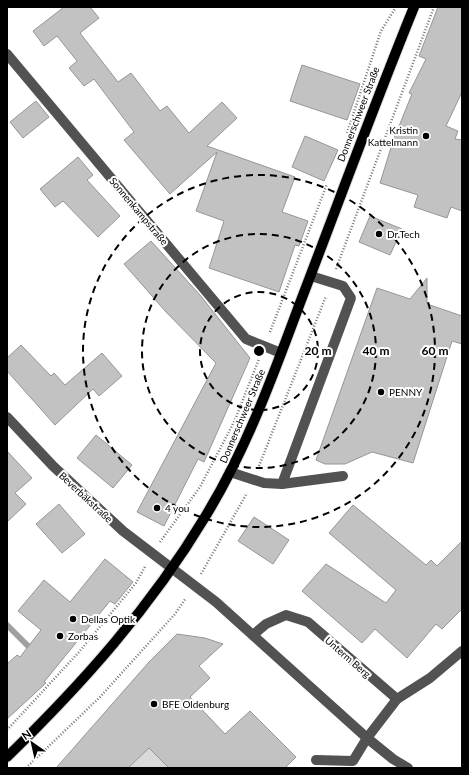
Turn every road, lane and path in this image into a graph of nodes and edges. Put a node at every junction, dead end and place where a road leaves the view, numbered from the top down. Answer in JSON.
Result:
{"nodes":[{"id":1,"x":396,"y":7,"type":"edge"},
{"id":2,"x":414,"y":7,"type":"edge"},
{"id":3,"x":7,"y":54,"type":"edge"},
{"id":4,"x":346,"y":136,"type":"dead end"},
{"id":5,"x":329,"y":180,"type":"dead end"},
{"id":6,"x":311,"y":276,"type":"junction"},
{"id":7,"x":264,"y":346,"type":"junction"},
{"id":8,"x":281,"y":354,"type":"junction"},
{"id":9,"x":7,"y":417,"type":"edge"},
{"id":10,"x":230,"y":472,"type":"junction"},
{"id":11,"x":343,"y":476,"type":"dead end"},
{"id":12,"x":282,"y":484,"type":"junction"},
{"id":13,"x":152,"y":554,"type":"junction"},
{"id":14,"x":173,"y":569,"type":"junction"},
{"id":15,"x":253,"y":635,"type":"junction"},
{"id":16,"x":462,"y":651,"type":"edge"},
{"id":17,"x":397,"y":699,"type":"junction"},
{"id":18,"x":7,"y":730,"type":"edge"},
{"id":19,"x":367,"y":738,"type":"junction"},
{"id":20,"x":7,"y":757,"type":"edge"},
{"id":21,"x":393,"y":759,"type":"junction"},
{"id":22,"x":316,"y":760,"type":"dead end"},
{"id":23,"x":352,"y":764,"type":"edge"},
{"id":24,"x":399,"y":768,"type":"edge"},
{"id":25,"x":408,"y":768,"type":"edge"}],
"edges":[{"from":1,"to":4,"type":"path"},
{"from":2,"to":6,"type":"main road","name":"Donnerschweer Straße"},
{"from":3,"to":7,"type":"street","name":"Sonnenkampstraße"},
{"from":5,"to":7,"type":"path"},
{"from":6,"to":8,"type":"main road","name":"Donnerschweer Straße"},
{"from":6,"to":12,"type":"street"},
{"from":7,"to":8,"type":"street","name":"Sonnenkampstraße"},
{"from":7,"to":13,"type":"path"},
{"from":8,"to":10,"type":"main road","name":"Donnerschweer Straße"},
{"from":9,"to":13,"type":"street","name":"Beverbäkstraße"},
{"from":10,"to":12,"type":"street"},
{"from":10,"to":14,"type":"main road","name":"Donnerschweer Straße"},
{"from":11,"to":12,"type":"street"},
{"from":13,"to":14,"type":"street","name":"Beverbäkstraße"},
{"from":13,"to":18,"type":"path"},
{"from":14,"to":15,"type":"street"},
{"from":14,"to":20,"type":"main road","name":"Donnerschweer Straße"},
{"from":15,"to":17,"type":"street","name":"Unterm Berg"},
{"from":15,"to":19,"type":"street"},
{"from":16,"to":17,"type":"street"},
{"from":17,"to":19,"type":"street"},
{"from":19,"to":21,"type":"street"},
{"from":19,"to":23,"type":"street"},
{"from":21,"to":24,"type":"street"},
{"from":21,"to":25,"type":"street"},
{"from":22,"to":23,"type":"street"}]}
